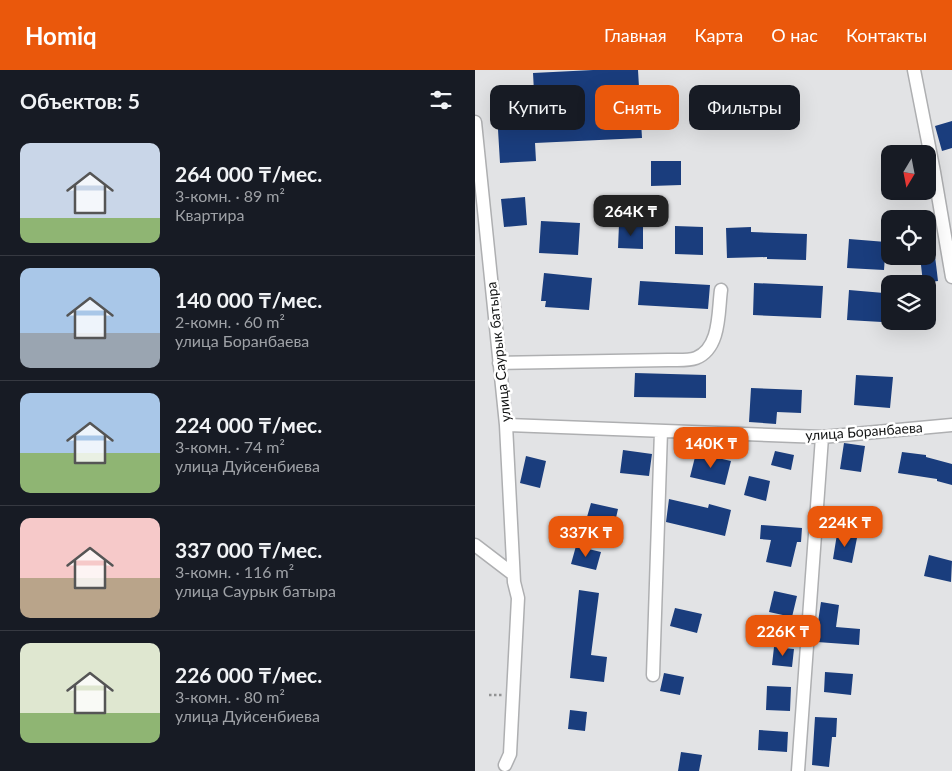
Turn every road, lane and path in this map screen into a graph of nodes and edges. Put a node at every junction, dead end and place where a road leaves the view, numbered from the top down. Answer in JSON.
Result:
{"nodes":[{"id":1,"x":913,"y":70,"type":"edge"},
{"id":2,"x":475,"y":122,"type":"edge"},
{"id":3,"x":952,"y":278,"type":"edge"},
{"id":4,"x":721,"y":290,"type":"dead end"},
{"id":5,"x":499,"y":363,"type":"junction"},
{"id":6,"x":506,"y":425,"type":"junction"},
{"id":7,"x":952,"y":425,"type":"edge"},
{"id":8,"x":661,"y":431,"type":"junction"},
{"id":9,"x":822,"y":437,"type":"junction"},
{"id":10,"x":475,"y":545,"type":"edge"},
{"id":11,"x":513,"y":578,"type":"junction"},
{"id":12,"x":653,"y":675,"type":"dead end"},
{"id":13,"x":505,"y":768,"type":"edge"},
{"id":14,"x":798,"y":771,"type":"edge"}],
"edges":[{"from":1,"to":3,"type":"street"},
{"from":2,"to":5,"type":"street","name":"улица Саурык батыра"},
{"from":4,"to":5,"type":"street"},
{"from":5,"to":6,"type":"street","name":"улица Саурык батыра"},
{"from":6,"to":8,"type":"street","name":"улица Боранбаева"},
{"from":6,"to":11,"type":"street","name":"улица Саурык батыра"},
{"from":7,"to":9,"type":"street","name":"улица Боранбаева"},
{"from":8,"to":9,"type":"street","name":"улица Боранбаева"},
{"from":8,"to":12,"type":"street"},
{"from":9,"to":14,"type":"street"},
{"from":10,"to":11,"type":"street"},
{"from":11,"to":13,"type":"street","name":"улица Саурык батыра"}]}
